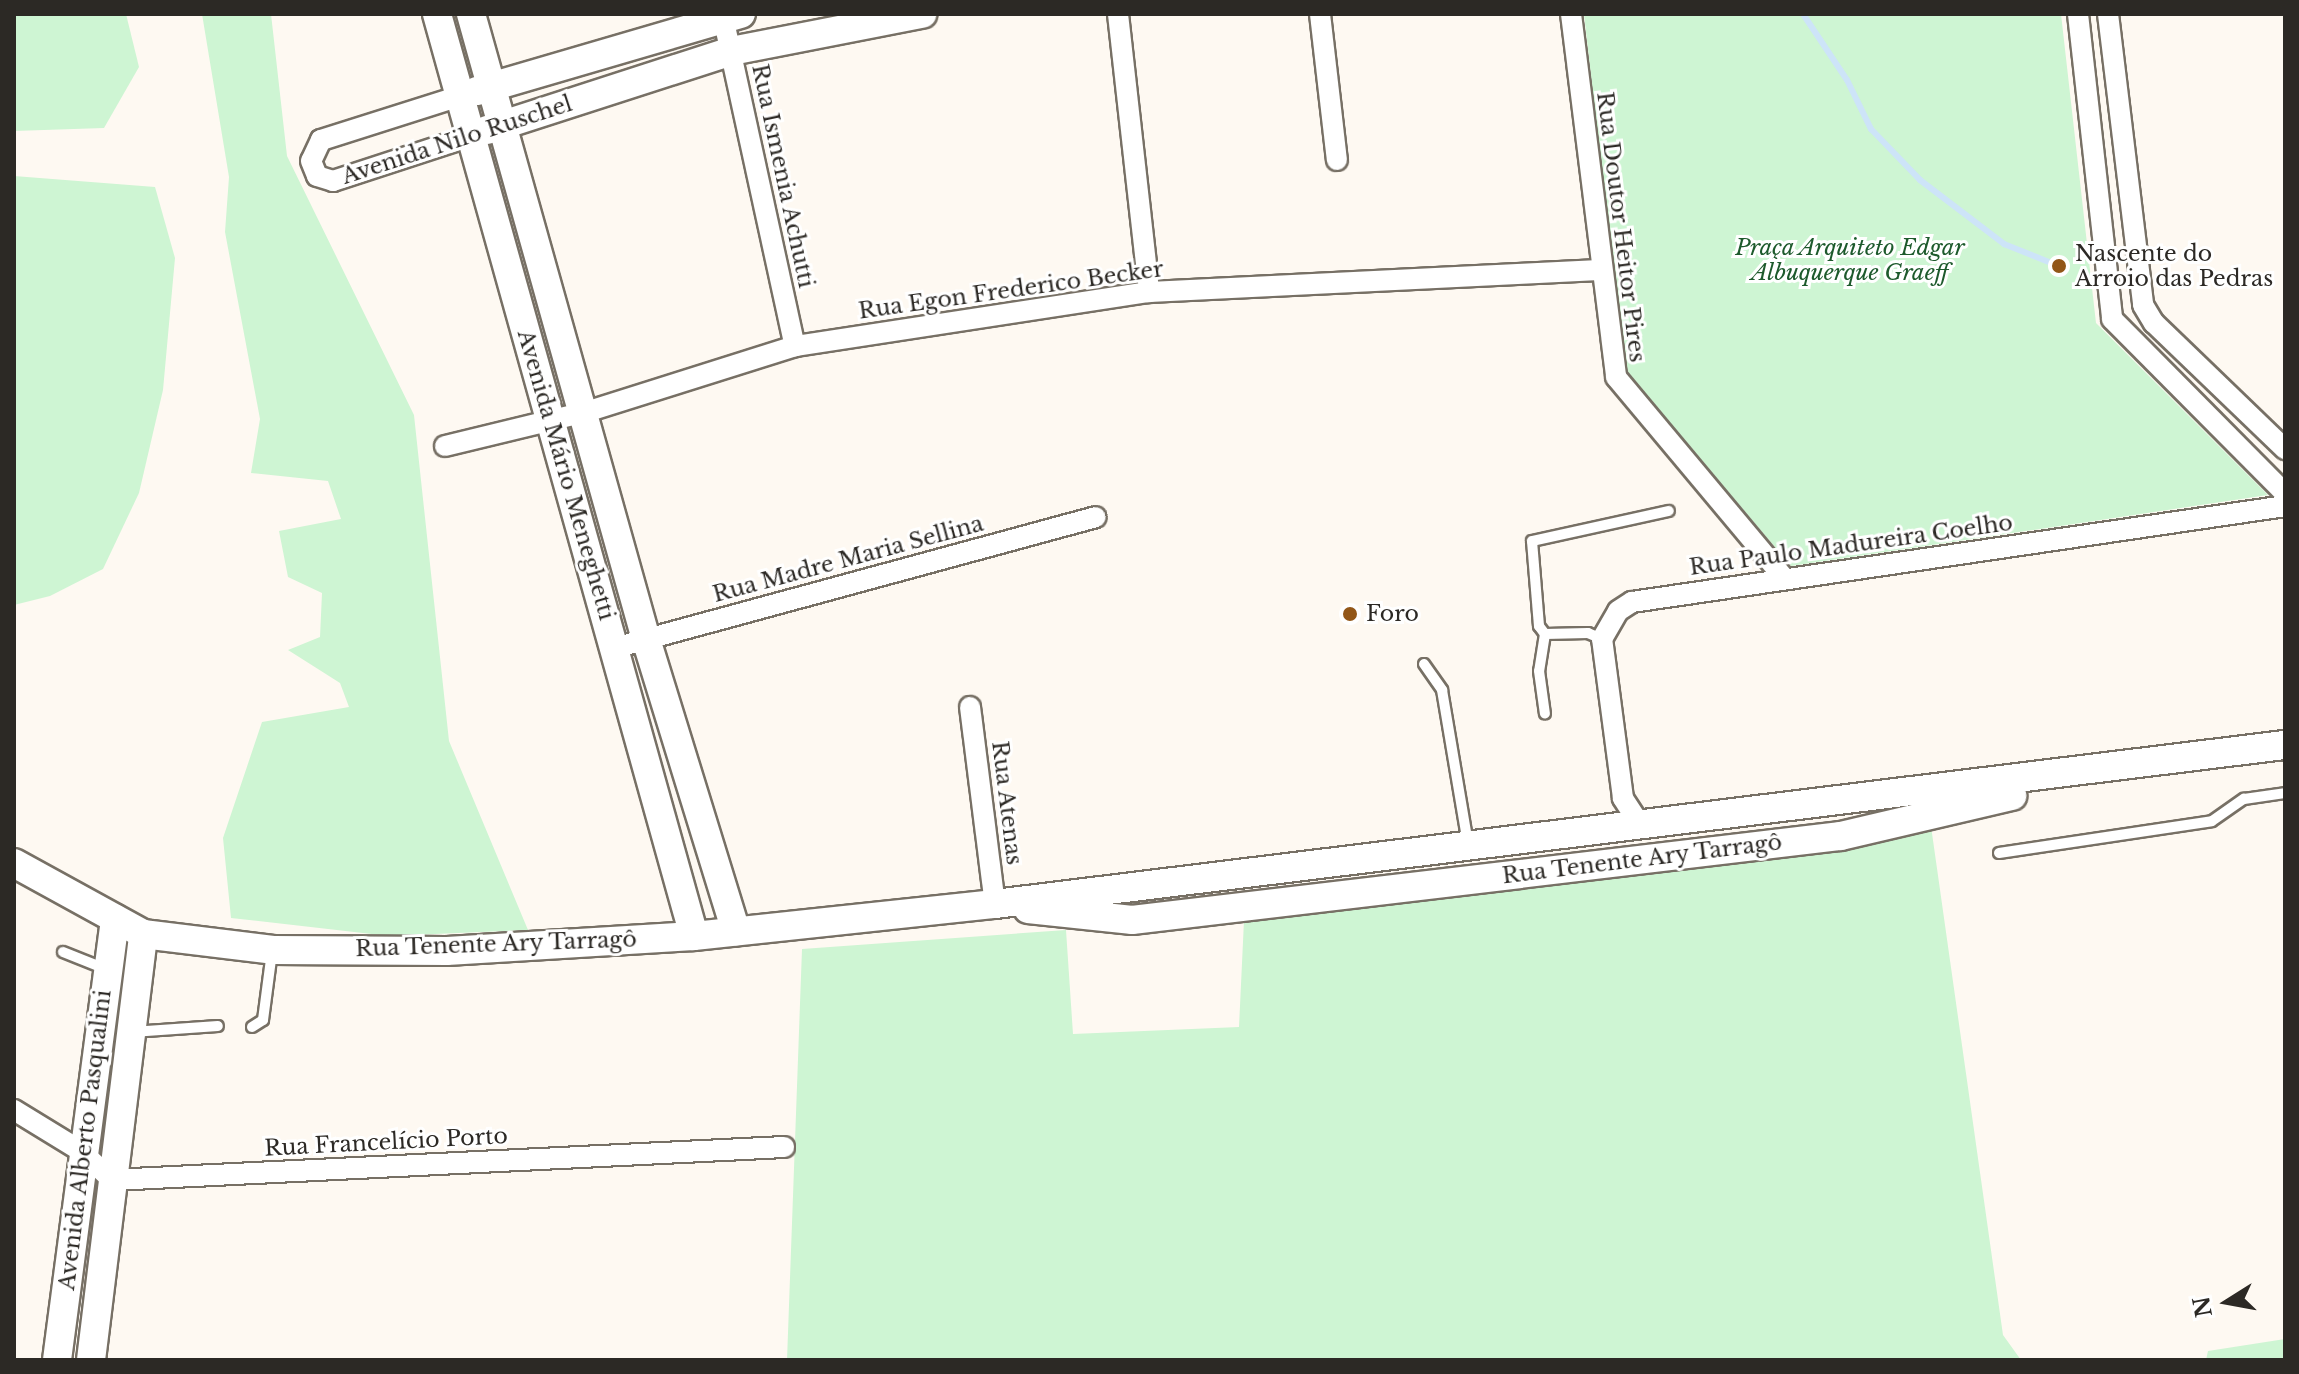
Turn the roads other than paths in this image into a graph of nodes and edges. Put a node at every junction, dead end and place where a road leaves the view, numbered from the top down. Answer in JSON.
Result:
{"nodes":[{"id":1,"x":437,"y":14,"type":"edge"},
{"id":2,"x":471,"y":14,"type":"edge"},
{"id":3,"x":922,"y":14,"type":"edge"},
{"id":4,"x":1118,"y":14,"type":"edge"},
{"id":5,"x":1320,"y":14,"type":"edge"},
{"id":6,"x":1571,"y":14,"type":"edge"},
{"id":7,"x":2078,"y":14,"type":"edge"},
{"id":8,"x":2108,"y":14,"type":"edge"},
{"id":9,"x":732,"y":16,"type":"edge"},
{"id":10,"x":731,"y":51,"type":"junction"},
{"id":11,"x":493,"y":86,"type":"junction"},
{"id":12,"x":460,"y":96,"type":"junction"},
{"id":13,"x":504,"y":125,"type":"junction"},
{"id":14,"x":471,"y":136,"type":"junction"},
{"id":15,"x":1337,"y":160,"type":"dead end"},
{"id":16,"x":2132,"y":233,"type":"junction"},
{"id":17,"x":2102,"y":235,"type":"junction"},
{"id":18,"x":1599,"y":270,"type":"junction"},
{"id":19,"x":1149,"y":292,"type":"junction"},
{"id":20,"x":795,"y":346,"type":"junction"},
{"id":21,"x":586,"y":412,"type":"junction"},
{"id":22,"x":550,"y":420,"type":"junction"},
{"id":23,"x":445,"y":446,"type":"dead end"},
{"id":24,"x":2285,"y":449,"type":"edge"},
{"id":25,"x":2285,"y":493,"type":"edge"},
{"id":26,"x":2285,"y":506,"type":"edge"},
{"id":27,"x":1669,"y":511,"type":"dead end"},
{"id":28,"x":1095,"y":517,"type":"dead end"},
{"id":29,"x":1784,"y":578,"type":"junction"},
{"id":30,"x":1545,"y":634,"type":"junction"},
{"id":31,"x":646,"y":639,"type":"junction"},
{"id":32,"x":1602,"y":639,"type":"junction"},
{"id":33,"x":614,"y":648,"type":"junction"},
{"id":34,"x":1424,"y":664,"type":"dead end"},
{"id":35,"x":970,"y":707,"type":"dead end"},
{"id":36,"x":1545,"y":714,"type":"dead end"},
{"id":37,"x":2285,"y":745,"type":"edge"},
{"id":38,"x":2285,"y":758,"type":"edge"},
{"id":39,"x":2285,"y":793,"type":"edge"},
{"id":40,"x":1625,"y":824,"type":"junction"},
{"id":41,"x":1468,"y":843,"type":"junction"},
{"id":42,"x":1999,"y":853,"type":"dead end"},
{"id":43,"x":1630,"y":861,"type":"junction"},
{"id":44,"x":14,"y":863,"type":"edge"},
{"id":45,"x":1123,"y":888,"type":"junction"},
{"id":46,"x":995,"y":904,"type":"junction"},
{"id":47,"x":115,"y":919,"type":"junction"},
{"id":48,"x":1126,"y":921,"type":"junction"},
{"id":49,"x":736,"y":931,"type":"junction"},
{"id":50,"x":143,"y":934,"type":"junction"},
{"id":51,"x":694,"y":936,"type":"junction"},
{"id":52,"x":273,"y":950,"type":"junction"},
{"id":53,"x":63,"y":952,"type":"dead end"},
{"id":54,"x":108,"y":970,"type":"junction"},
{"id":55,"x":218,"y":1026,"type":"dead end"},
{"id":56,"x":252,"y":1027,"type":"dead end"},
{"id":57,"x":130,"y":1032,"type":"junction"},
{"id":58,"x":14,"y":1110,"type":"edge"},
{"id":59,"x":784,"y":1147,"type":"dead end"},
{"id":60,"x":81,"y":1151,"type":"junction"},
{"id":61,"x":112,"y":1180,"type":"junction"},
{"id":62,"x":57,"y":1360,"type":"edge"},
{"id":63,"x":91,"y":1360,"type":"edge"}],
"edges":[{"from":1,"to":12,"type":"main road","name":"Avenida Mário Meneghetti"},
{"from":2,"to":11,"type":"main road","name":"Avenida Mário Meneghetti"},
{"from":3,"to":10,"type":"main road","name":"Avenida Nilo Ruschel"},
{"from":4,"to":19,"type":"street"},
{"from":5,"to":15,"type":"street"},
{"from":6,"to":18,"type":"street","name":"Rua Doutor Heitor Pires"},
{"from":7,"to":17,"type":"street"},
{"from":8,"to":16,"type":"street"},
{"from":9,"to":10,"type":"street","name":"Rua Ismenia Achutti"},
{"from":9,"to":11,"type":"main road","name":"Avenida Nilo Ruschel"},
{"from":10,"to":13,"type":"main road","name":"Avenida Nilo Ruschel"},
{"from":10,"to":20,"type":"street","name":"Rua Ismenia Achutti"},
{"from":11,"to":12,"type":"main road","name":"Avenida Nilo Ruschel"},
{"from":11,"to":13,"type":"main road","name":"Avenida Mário Meneghetti"},
{"from":12,"to":14,"type":"main road","name":"Avenida Mário Meneghetti"},
{"from":12,"to":14,"type":"street","name":"Avenida Nilo Ruschel"},
{"from":13,"to":14,"type":"main road","name":"Avenida Nilo Ruschel"},
{"from":13,"to":21,"type":"main road","name":"Avenida Mário Meneghetti"},
{"from":14,"to":22,"type":"main road","name":"Avenida Mário Meneghetti"},
{"from":16,"to":17,"type":"street"},
{"from":16,"to":24,"type":"street"},
{"from":17,"to":25,"type":"street"},
{"from":18,"to":19,"type":"street","name":"Rua Egon Frederico Becker"},
{"from":18,"to":29,"type":"street","name":"Rua Doutor Heitor Pires"},
{"from":19,"to":20,"type":"street","name":"Rua Egon Frederico Becker"},
{"from":20,"to":21,"type":"street","name":"Rua Egon Frederico Becker"},
{"from":21,"to":22,"type":"street","name":"Rua Egon Frederico Becker"},
{"from":21,"to":31,"type":"main road","name":"Avenida Mário Meneghetti"},
{"from":22,"to":23,"type":"street","name":"Rua Egon Frederico Becker"},
{"from":22,"to":33,"type":"main road","name":"Avenida Mário Meneghetti"},
{"from":26,"to":29,"type":"street","name":"Rua Paulo Madureira Coelho"},
{"from":27,"to":30,"type":"lane"},
{"from":28,"to":31,"type":"street","name":"Rua Madre Maria Sellina"},
{"from":29,"to":32,"type":"street","name":"Rua Paulo Madureira Coelho"},
{"from":30,"to":32,"type":"lane"},
{"from":30,"to":36,"type":"lane"},
{"from":31,"to":33,"type":"street","name":"Rua Madre Maria Sellina"},
{"from":31,"to":49,"type":"main road","name":"Avenida Mário Meneghetti"},
{"from":32,"to":40,"type":"street"},
{"from":33,"to":51,"type":"main road","name":"Avenida Mário Meneghetti"},
{"from":34,"to":41,"type":"lane"},
{"from":35,"to":46,"type":"street","name":"Rua Atenas"},
{"from":37,"to":40,"type":"main road","name":"Rua Tenente Ary Tarragô"},
{"from":38,"to":43,"type":"main road","name":"Rua Tenente Ary Tarragô"},
{"from":39,"to":42,"type":"lane"},
{"from":40,"to":41,"type":"main road","name":"Rua Tenente Ary Tarragô"},
{"from":40,"to":43,"type":"main road"},
{"from":41,"to":45,"type":"main road","name":"Rua Tenente Ary Tarragô"},
{"from":43,"to":48,"type":"main road","name":"Rua Tenente Ary Tarragô"},
{"from":44,"to":47,"type":"main road","name":"Rua Tenente Ary Tarragô"},
{"from":45,"to":46,"type":"main road","name":"Rua Tenente Ary Tarragô"},
{"from":45,"to":48,"type":"main road"},
{"from":46,"to":48,"type":"main road","name":"Rua Tenente Ary Tarragô"},
{"from":46,"to":49,"type":"main road","name":"Rua Tenente Ary Tarragô"},
{"from":47,"to":50,"type":"main road","name":"Rua Tenente Ary Tarragô"},
{"from":47,"to":54,"type":"main road","name":"Avenida Alberto Pasqualini"},
{"from":49,"to":51,"type":"main road","name":"Rua Tenente Ary Tarragô"},
{"from":50,"to":52,"type":"main road","name":"Rua Tenente Ary Tarragô"},
{"from":50,"to":57,"type":"main road","name":"Avenida Alberto Pasqualini"},
{"from":51,"to":52,"type":"main road","name":"Rua Tenente Ary Tarragô"},
{"from":52,"to":56,"type":"lane"},
{"from":53,"to":54,"type":"lane"},
{"from":54,"to":60,"type":"main road","name":"Avenida Alberto Pasqualini"},
{"from":55,"to":57,"type":"lane"},
{"from":57,"to":61,"type":"main road","name":"Avenida Alberto Pasqualini"},
{"from":58,"to":60,"type":"street"},
{"from":59,"to":61,"type":"street","name":"Rua Francelício Porto"},
{"from":60,"to":61,"type":"street"},
{"from":60,"to":62,"type":"main road","name":"Avenida Alberto Pasqualini"},
{"from":61,"to":63,"type":"main road","name":"Avenida Alberto Pasqualini"}]}
